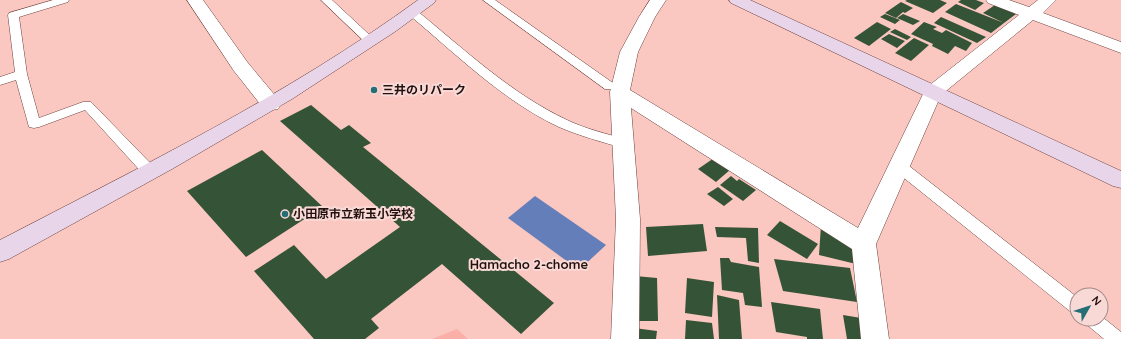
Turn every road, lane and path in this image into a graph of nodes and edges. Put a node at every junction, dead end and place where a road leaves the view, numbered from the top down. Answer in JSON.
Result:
{"nodes":[{"id":1,"x":64,"y":0,"type":"edge"},
{"id":2,"x":195,"y":0,"type":"edge"},
{"id":3,"x":326,"y":0,"type":"edge"},
{"id":4,"x":488,"y":0,"type":"edge"},
{"id":5,"x":658,"y":0,"type":"edge"},
{"id":6,"x":737,"y":0,"type":"edge"},
{"id":7,"x":994,"y":0,"type":"edge"},
{"id":8,"x":1048,"y":0,"type":"edge"},
{"id":9,"x":420,"y":6,"type":"edge"},
{"id":10,"x":1032,"y":14,"type":"junction"},
{"id":11,"x":13,"y":15,"type":"junction"},
{"id":12,"x":0,"y":18,"type":"edge"},
{"id":13,"x":370,"y":41,"type":"junction"},
{"id":14,"x":1121,"y":48,"type":"edge"},
{"id":15,"x":21,"y":74,"type":"junction"},
{"id":16,"x":0,"y":81,"type":"edge"},
{"id":17,"x":614,"y":89,"type":"junction"},
{"id":18,"x":933,"y":92,"type":"junction"},
{"id":19,"x":271,"y":104,"type":"junction"},
{"id":20,"x":623,"y":143,"type":"junction"},
{"id":21,"x":900,"y":166,"type":"junction"},
{"id":22,"x":150,"y":172,"type":"junction"},
{"id":23,"x":1121,"y":180,"type":"edge"},
{"id":24,"x":864,"y":244,"type":"junction"},
{"id":25,"x":0,"y":252,"type":"edge"},
{"id":26,"x":1069,"y":301,"type":"edge"},
{"id":27,"x":1102,"y":327,"type":"edge"},
{"id":28,"x":624,"y":339,"type":"edge"},
{"id":29,"x":875,"y":339,"type":"edge"},
{"id":30,"x":1117,"y":339,"type":"edge"}],
"edges":[{"from":1,"to":11,"type":"lane"},
{"from":2,"to":19,"type":"street"},
{"from":3,"to":13,"type":"lane"},
{"from":4,"to":17,"type":"lane"},
{"from":5,"to":17,"type":"street"},
{"from":6,"to":18,"type":"street"},
{"from":7,"to":10,"type":"street"},
{"from":8,"to":10,"type":"street"},
{"from":9,"to":13,"type":"street"},
{"from":9,"to":20,"type":"lane"},
{"from":10,"to":14,"type":"street"},
{"from":10,"to":18,"type":"street"},
{"from":11,"to":12,"type":"lane"},
{"from":11,"to":15,"type":"lane"},
{"from":13,"to":19,"type":"street"},
{"from":15,"to":16,"type":"lane"},
{"from":15,"to":22,"type":"lane"},
{"from":17,"to":20,"type":"street"},
{"from":17,"to":24,"type":"street"},
{"from":18,"to":21,"type":"street"},
{"from":18,"to":23,"type":"street"},
{"from":19,"to":22,"type":"street"},
{"from":20,"to":28,"type":"street"},
{"from":21,"to":24,"type":"street"},
{"from":21,"to":26,"type":"lane"},
{"from":22,"to":25,"type":"street"},
{"from":24,"to":29,"type":"street"},
{"from":27,"to":30,"type":"lane"}]}
